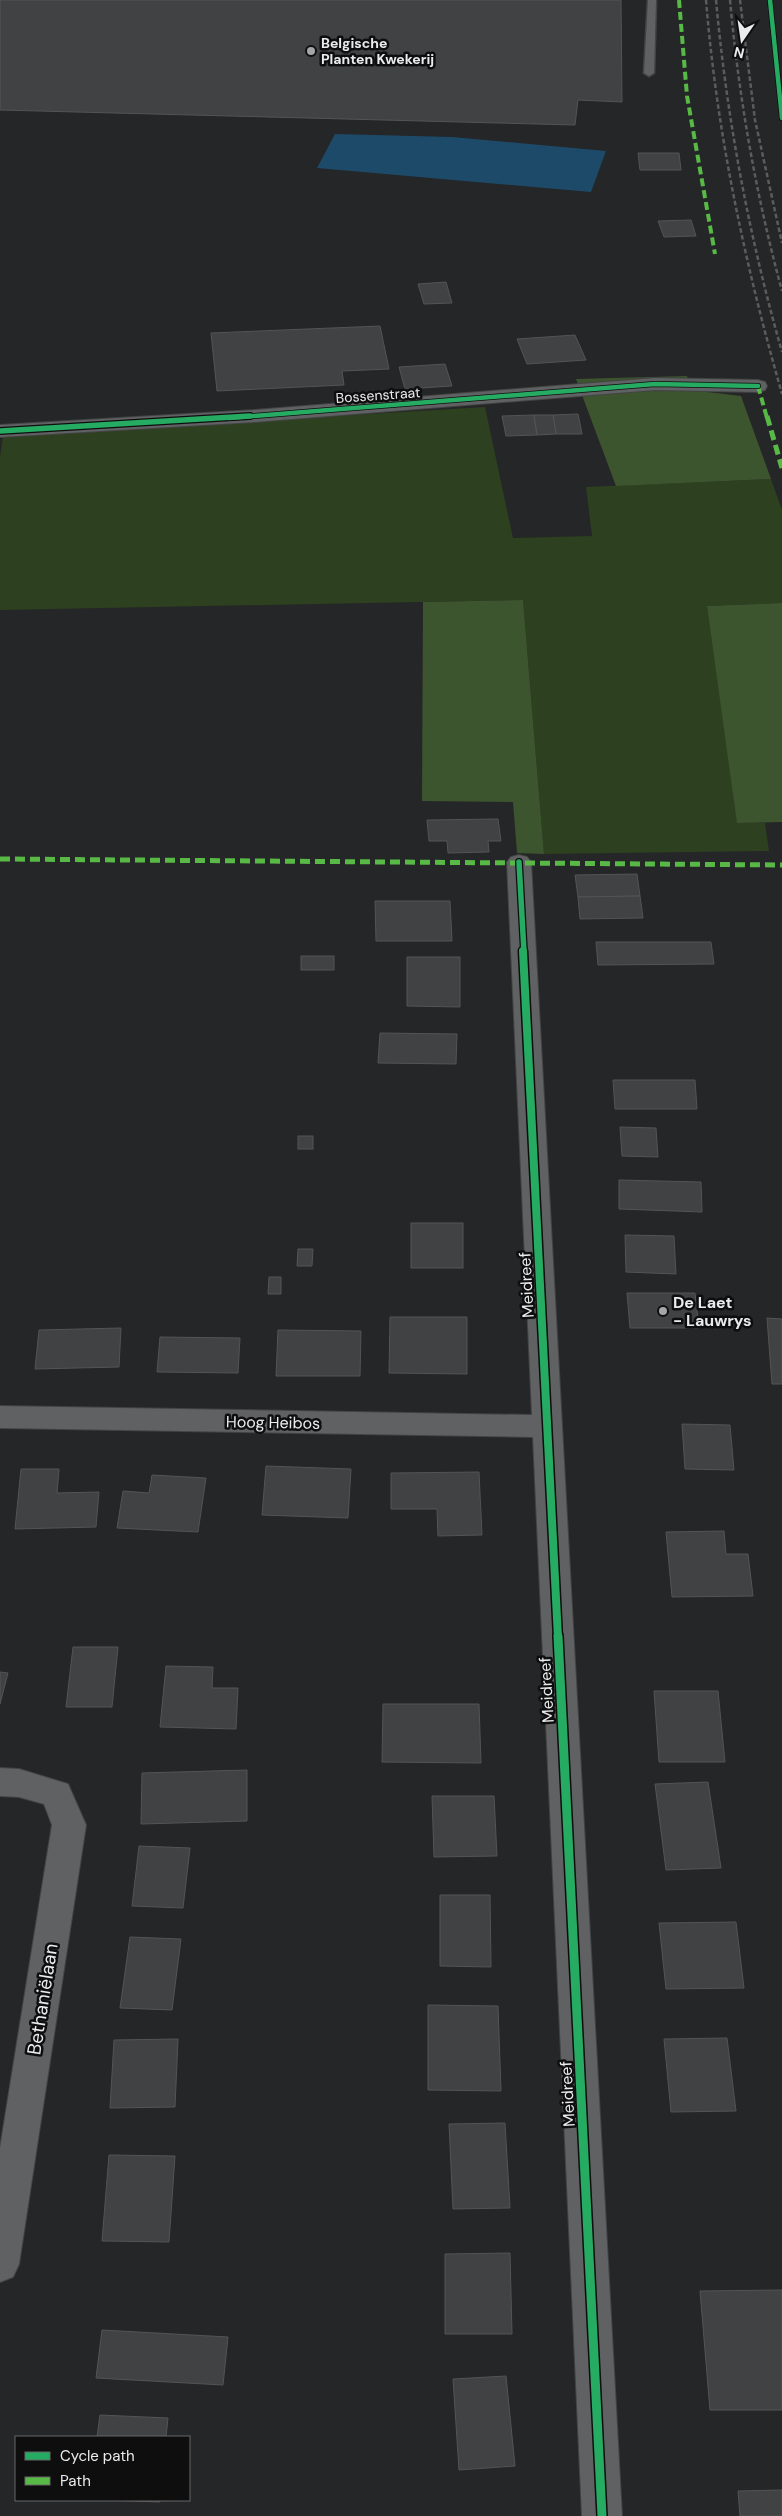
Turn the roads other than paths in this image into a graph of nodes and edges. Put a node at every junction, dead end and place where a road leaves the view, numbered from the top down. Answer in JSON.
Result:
{"nodes":[{"id":1,"x":652,"y":0,"type":"edge"},
{"id":2,"x":649,"y":73,"type":"dead end"},
{"id":3,"x":758,"y":386,"type":"dead end"},
{"id":4,"x":0,"y":431,"type":"edge"},
{"id":5,"x":519,"y":862,"type":"dead end"},
{"id":6,"x":0,"y":1418,"type":"edge"},
{"id":7,"x":546,"y":1426,"type":"junction"},
{"id":8,"x":0,"y":1782,"type":"edge"},
{"id":9,"x":0,"y":2264,"type":"edge"},
{"id":10,"x":602,"y":2516,"type":"edge"}],
"edges":[{"from":1,"to":2,"type":"lane"},
{"from":3,"to":4,"type":"street","name":"Bossenstraat"},
{"from":5,"to":7,"type":"street","name":"Meidreef"},
{"from":6,"to":7,"type":"street","name":"Hoog Heibos"},
{"from":7,"to":10,"type":"street","name":"Meidreef"},
{"from":8,"to":9,"type":"street","name":"Bethaniëlaan"}]}
